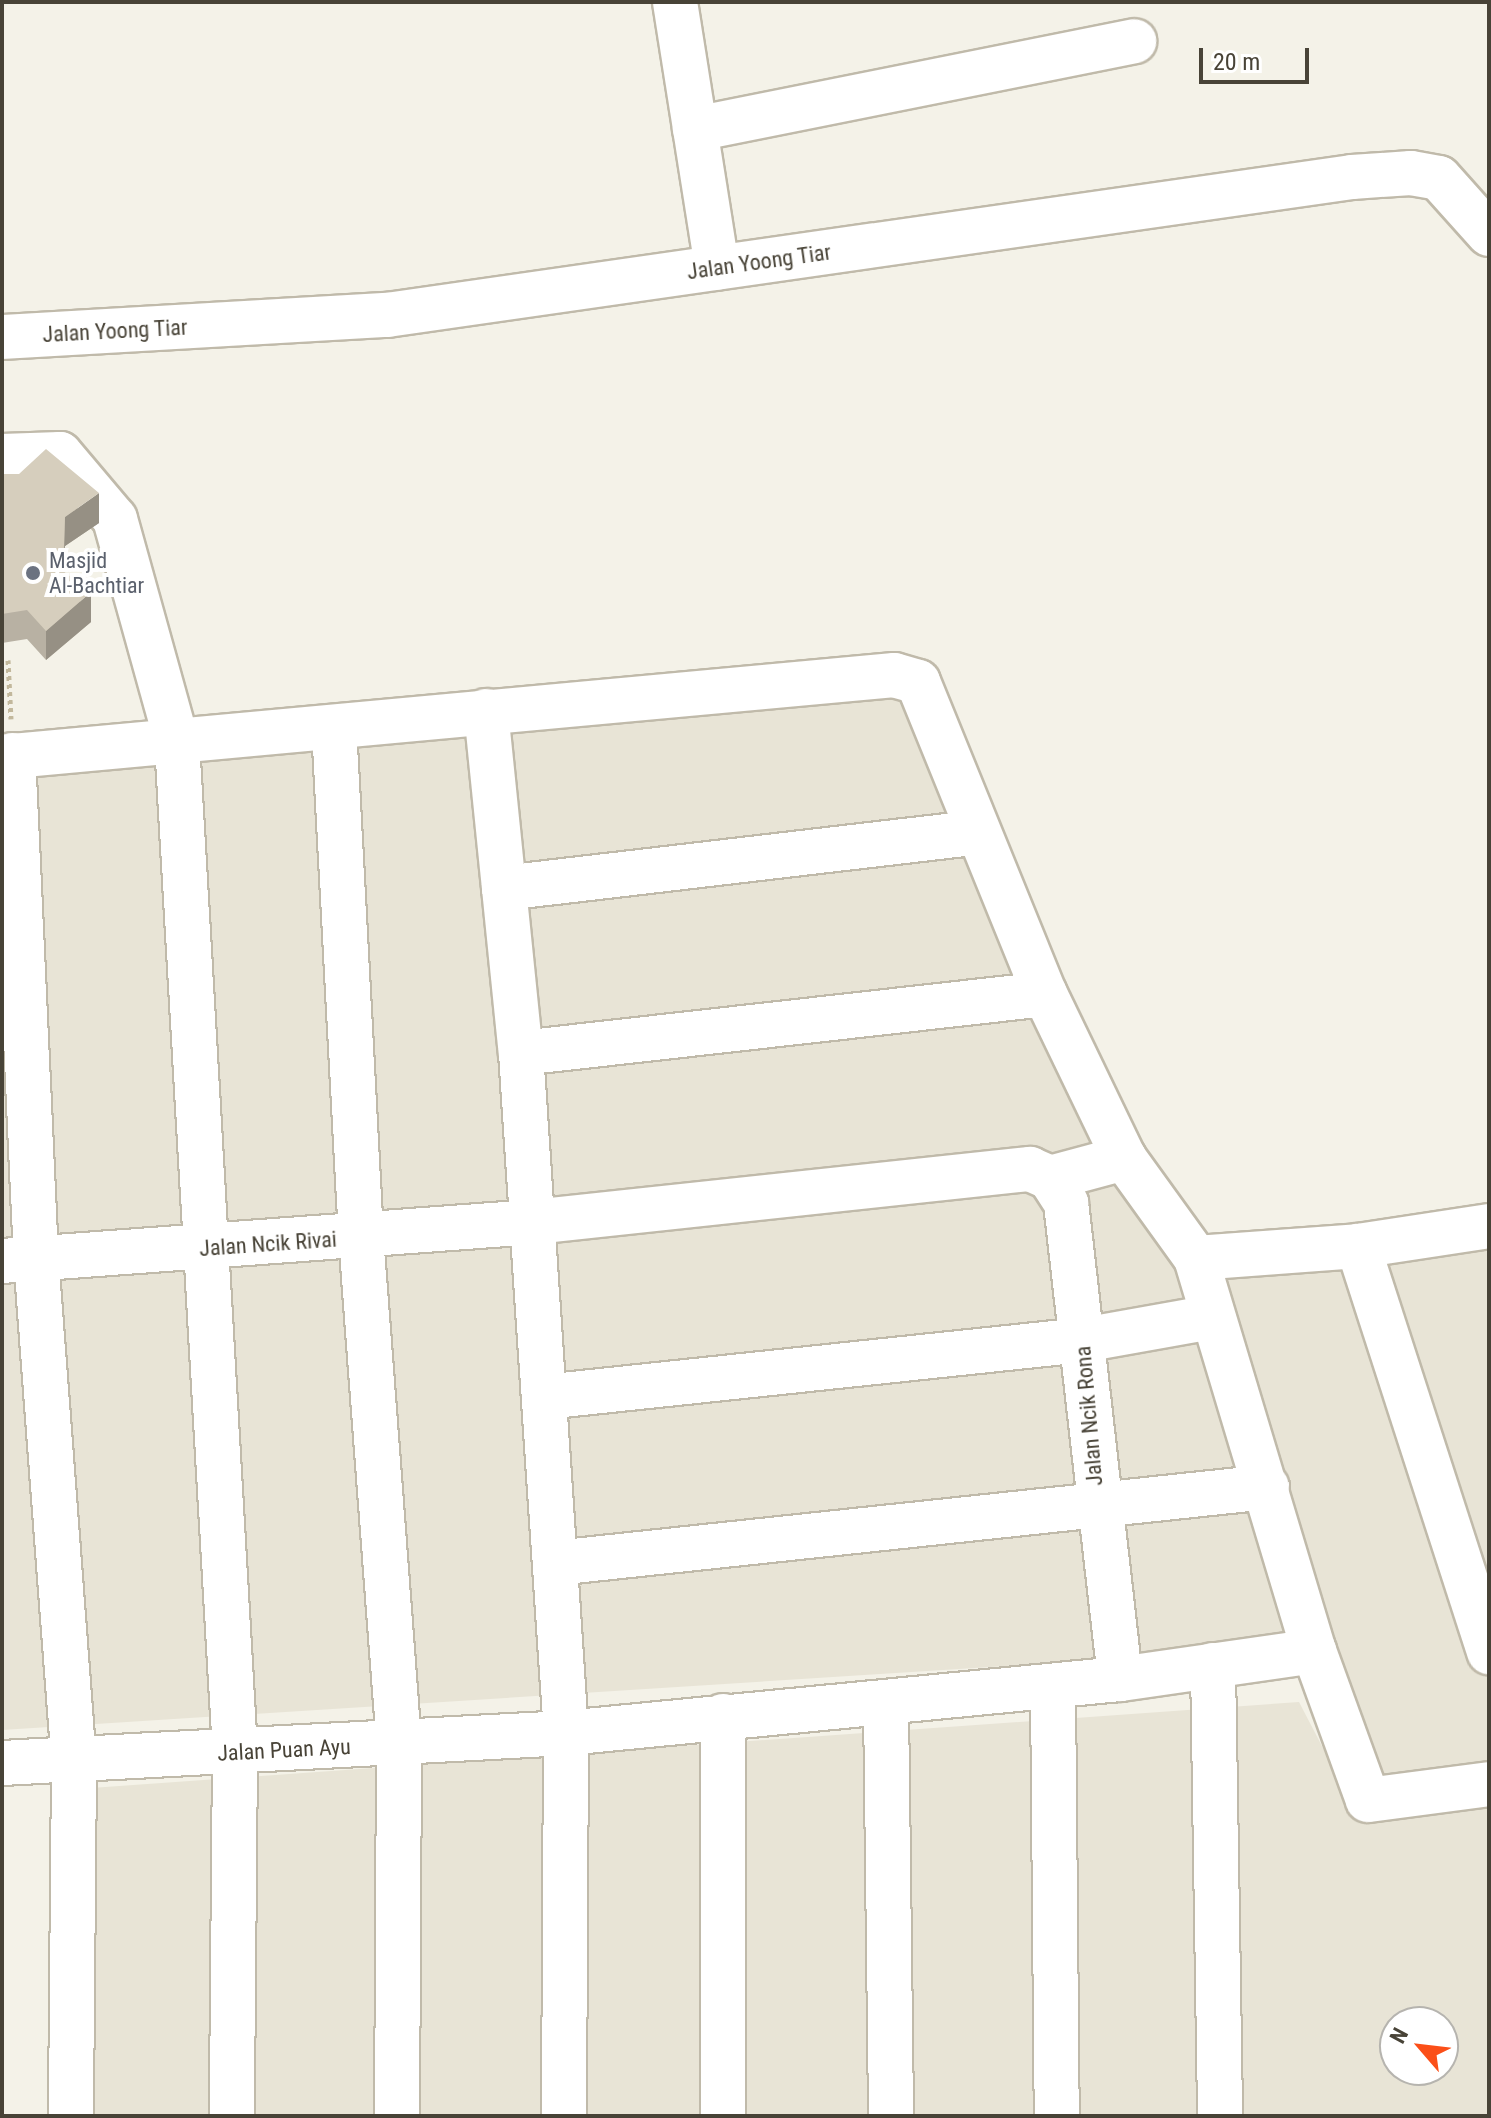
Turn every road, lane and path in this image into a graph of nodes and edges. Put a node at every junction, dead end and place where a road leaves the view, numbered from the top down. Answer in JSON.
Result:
{"nodes":[{"id":1,"x":675,"y":2,"type":"edge"},
{"id":2,"x":1134,"y":41,"type":"dead end"},
{"id":3,"x":695,"y":129,"type":"junction"},
{"id":4,"x":1489,"y":234,"type":"edge"},
{"id":5,"x":717,"y":268,"type":"junction"},
{"id":6,"x":2,"y":337,"type":"edge"},
{"id":7,"x":2,"y":456,"type":"edge"},
{"id":8,"x":8,"y":660,"type":"dead end"},
{"id":9,"x":486,"y":711,"type":"junction"},
{"id":10,"x":334,"y":727,"type":"junction"},
{"id":11,"x":177,"y":742,"type":"junction"},
{"id":12,"x":7,"y":756,"type":"edge"},
{"id":13,"x":978,"y":832,"type":"junction"},
{"id":14,"x":504,"y":888,"type":"junction"},
{"id":15,"x":1045,"y":994,"type":"junction"},
{"id":16,"x":521,"y":1053,"type":"junction"},
{"id":17,"x":1124,"y":1158,"type":"junction"},
{"id":18,"x":1040,"y":1174,"type":"junction"},
{"id":19,"x":533,"y":1222,"type":"junction"},
{"id":20,"x":1489,"y":1226,"type":"edge"},
{"id":21,"x":361,"y":1237,"type":"junction"},
{"id":22,"x":1358,"y":1246,"type":"junction"},
{"id":23,"x":204,"y":1249,"type":"junction"},
{"id":24,"x":1196,"y":1258,"type":"junction"},
{"id":25,"x":19,"y":1260,"type":"edge"},
{"id":26,"x":1212,"y":1317,"type":"junction"},
{"id":27,"x":1083,"y":1340,"type":"junction"},
{"id":28,"x":544,"y":1397,"type":"junction"},
{"id":29,"x":1267,"y":1487,"type":"junction"},
{"id":30,"x":1097,"y":1506,"type":"junction"},
{"id":31,"x":555,"y":1563,"type":"junction"},
{"id":32,"x":1314,"y":1651,"type":"junction"},
{"id":33,"x":1489,"y":1652,"type":"edge"},
{"id":34,"x":1213,"y":1665,"type":"junction"},
{"id":35,"x":1120,"y":1679,"type":"junction"},
{"id":36,"x":1053,"y":1686,"type":"junction"},
{"id":37,"x":886,"y":1703,"type":"junction"},
{"id":38,"x":723,"y":1716,"type":"junction"},
{"id":39,"x":566,"y":1733,"type":"junction"},
{"id":40,"x":399,"y":1744,"type":"junction"},
{"id":41,"x":235,"y":1751,"type":"junction"},
{"id":42,"x":2,"y":1763,"type":"edge"},
{"id":43,"x":74,"y":1763,"type":"junction"},
{"id":44,"x":1489,"y":1784,"type":"edge"},
{"id":45,"x":71,"y":2116,"type":"edge"},
{"id":46,"x":232,"y":2116,"type":"edge"},
{"id":47,"x":397,"y":2116,"type":"edge"},
{"id":48,"x":564,"y":2116,"type":"edge"},
{"id":49,"x":723,"y":2116,"type":"edge"},
{"id":50,"x":891,"y":2116,"type":"edge"},
{"id":51,"x":1057,"y":2116,"type":"edge"},
{"id":52,"x":1220,"y":2116,"type":"edge"}],
"edges":[{"from":1,"to":3,"type":"street"},
{"from":2,"to":3,"type":"street"},
{"from":3,"to":5,"type":"street"},
{"from":4,"to":5,"type":"street","name":"Jalan Yoong Tiar"},
{"from":5,"to":6,"type":"street","name":"Jalan Yoong Tiar"},
{"from":7,"to":11,"type":"street"},
{"from":8,"to":12,"type":"path"},
{"from":9,"to":10,"type":"street"},
{"from":9,"to":13,"type":"street"},
{"from":9,"to":14,"type":"street"},
{"from":10,"to":11,"type":"street"},
{"from":10,"to":21,"type":"street"},
{"from":11,"to":12,"type":"street"},
{"from":11,"to":23,"type":"street"},
{"from":12,"to":25,"type":"street"},
{"from":13,"to":14,"type":"street"},
{"from":13,"to":15,"type":"street"},
{"from":14,"to":16,"type":"street"},
{"from":15,"to":16,"type":"street"},
{"from":15,"to":17,"type":"street"},
{"from":16,"to":19,"type":"street"},
{"from":17,"to":18,"type":"street","name":"Jalan Ncik Rivai"},
{"from":17,"to":24,"type":"street"},
{"from":18,"to":19,"type":"street","name":"Jalan Ncik Rivai"},
{"from":18,"to":27,"type":"street","name":"Jalan Ncik Rona"},
{"from":19,"to":21,"type":"street","name":"Jalan Ncik Rivai"},
{"from":19,"to":28,"type":"street"},
{"from":20,"to":22,"type":"street"},
{"from":21,"to":23,"type":"street","name":"Jalan Ncik Rivai"},
{"from":21,"to":40,"type":"street"},
{"from":22,"to":24,"type":"street"},
{"from":22,"to":33,"type":"street"},
{"from":23,"to":25,"type":"street","name":"Jalan Ncik Rivai"},
{"from":23,"to":41,"type":"street"},
{"from":24,"to":26,"type":"street"},
{"from":25,"to":43,"type":"street"},
{"from":26,"to":27,"type":"street"},
{"from":26,"to":29,"type":"street"},
{"from":27,"to":28,"type":"street"},
{"from":27,"to":30,"type":"street","name":"Jalan Ncik Rona"},
{"from":28,"to":31,"type":"street"},
{"from":29,"to":30,"type":"street"},
{"from":29,"to":32,"type":"street"},
{"from":30,"to":31,"type":"street"},
{"from":30,"to":35,"type":"street","name":"Jalan Ncik Rona"},
{"from":31,"to":39,"type":"street"},
{"from":32,"to":34,"type":"street","name":"Jalan Puan Ayu"},
{"from":32,"to":44,"type":"street"},
{"from":34,"to":35,"type":"street","name":"Jalan Puan Ayu"},
{"from":34,"to":52,"type":"street"},
{"from":35,"to":36,"type":"street","name":"Jalan Puan Ayu"},
{"from":36,"to":37,"type":"street","name":"Jalan Puan Ayu"},
{"from":36,"to":51,"type":"street"},
{"from":37,"to":38,"type":"street","name":"Jalan Puan Ayu"},
{"from":37,"to":50,"type":"street"},
{"from":38,"to":39,"type":"street","name":"Jalan Puan Ayu"},
{"from":38,"to":49,"type":"street"},
{"from":39,"to":40,"type":"street","name":"Jalan Puan Ayu"},
{"from":39,"to":48,"type":"street"},
{"from":40,"to":41,"type":"street","name":"Jalan Puan Ayu"},
{"from":40,"to":47,"type":"street"},
{"from":41,"to":43,"type":"street","name":"Jalan Puan Ayu"},
{"from":41,"to":46,"type":"street"},
{"from":42,"to":43,"type":"street","name":"Jalan Puan Ayu"},
{"from":43,"to":45,"type":"street"}]}
